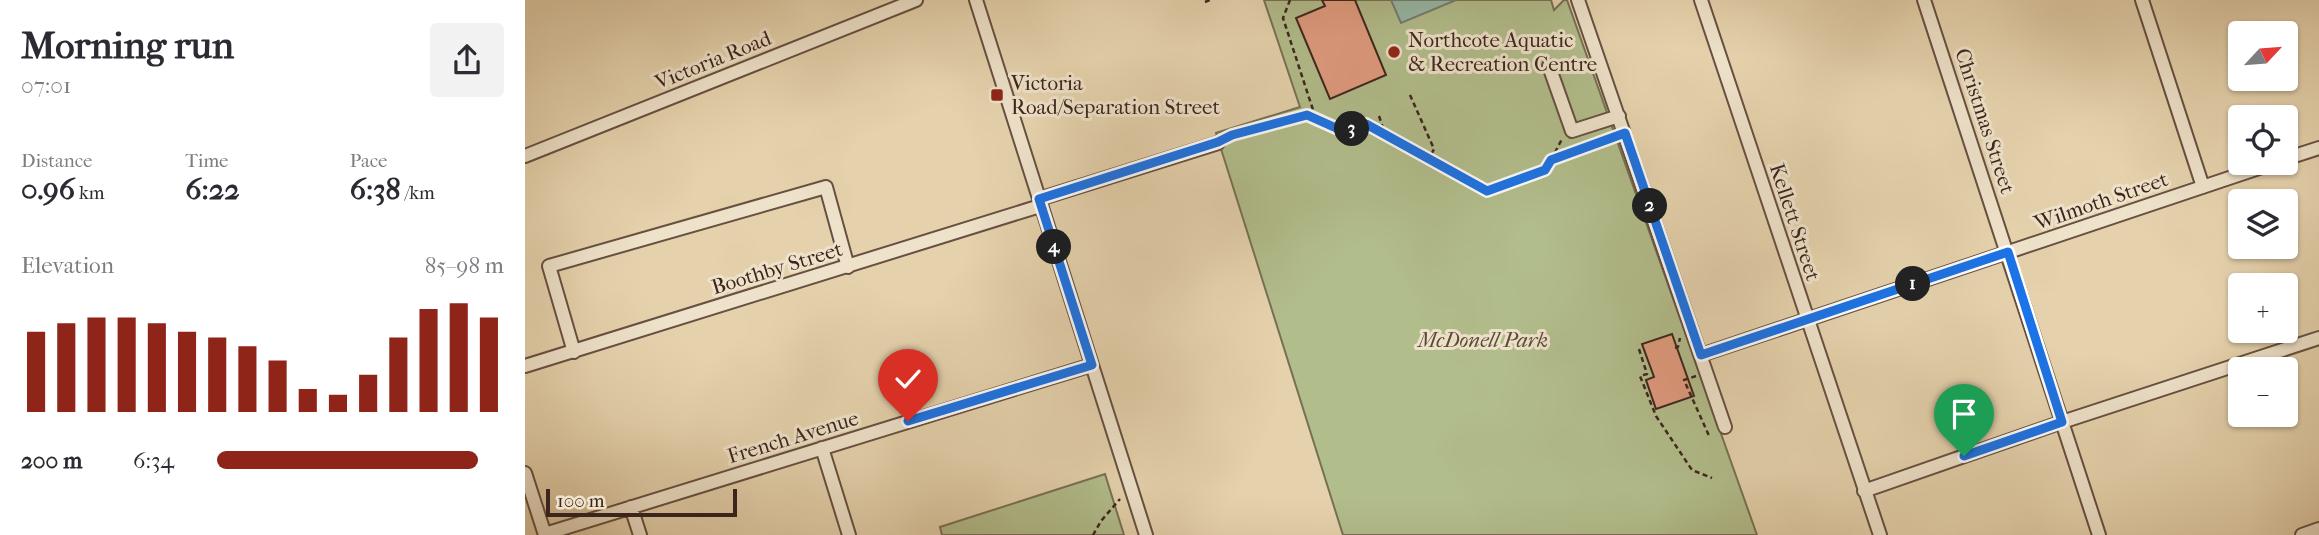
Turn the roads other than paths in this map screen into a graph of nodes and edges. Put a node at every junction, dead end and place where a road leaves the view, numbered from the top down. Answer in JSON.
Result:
{"nodes":[{"id":1,"x":916,"y":0,"type":"edge"},
{"id":2,"x":976,"y":0,"type":"edge"},
{"id":3,"x":1579,"y":0,"type":"edge"},
{"id":4,"x":1701,"y":0,"type":"edge"},
{"id":5,"x":1924,"y":0,"type":"edge"},
{"id":6,"x":2142,"y":0,"type":"edge"},
{"id":7,"x":1549,"y":66,"type":"dead end"},
{"id":8,"x":1619,"y":116,"type":"junction"},
{"id":9,"x":1218,"y":142,"type":"road end"},
{"id":10,"x":2319,"y":148,"type":"edge"},
{"id":11,"x":2298,"y":155,"type":"edge"},
{"id":12,"x":525,"y":156,"type":"edge"},
{"id":13,"x":2238,"y":175,"type":"edge"},
{"id":14,"x":2203,"y":187,"type":"junction"},
{"id":15,"x":1040,"y":203,"type":"junction"},
{"id":16,"x":2008,"y":252,"type":"junction"},
{"id":17,"x":848,"y":267,"type":"junction"},
{"id":18,"x":1807,"y":319,"type":"junction"},
{"id":19,"x":2319,"y":338,"type":"edge"},
{"id":20,"x":574,"y":352,"type":"junction"},
{"id":21,"x":1701,"y":355,"type":"junction"},
{"id":22,"x":1092,"y":365,"type":"junction"},
{"id":23,"x":525,"y":366,"type":"edge"},
{"id":24,"x":2062,"y":422,"type":"junction"},
{"id":25,"x":1725,"y":427,"type":"dead end"},
{"id":26,"x":822,"y":448,"type":"junction"},
{"id":27,"x":525,"y":473,"type":"edge"},
{"id":28,"x":1864,"y":491,"type":"junction"},
{"id":29,"x":631,"y":507,"type":"junction"},
{"id":30,"x":2319,"y":529,"type":"edge"},
{"id":31,"x":545,"y":534,"type":"edge"},
{"id":32,"x":640,"y":535,"type":"edge"},
{"id":33,"x":849,"y":535,"type":"edge"},
{"id":34,"x":1146,"y":535,"type":"edge"},
{"id":35,"x":1880,"y":535,"type":"edge"},
{"id":36,"x":2099,"y":535,"type":"edge"},
{"id":37,"x":2302,"y":535,"type":"edge"}],
"edges":[{"from":1,"to":12,"type":"street","name":"Victoria Road"},
{"from":2,"to":15,"type":"street"},
{"from":3,"to":8,"type":"street"},
{"from":4,"to":18,"type":"street","name":"Kellett Street"},
{"from":5,"to":16,"type":"street","name":"Christmas Street"},
{"from":6,"to":14,"type":"street"},
{"from":7,"to":8,"type":"street"},
{"from":8,"to":21,"type":"street"},
{"from":9,"to":15,"type":"street","name":"Boothby Street"},
{"from":10,"to":11,"type":"street"},
{"from":13,"to":14,"type":"street","name":"Wilmoth Street"},
{"from":14,"to":16,"type":"street","name":"Wilmoth Street"},
{"from":15,"to":17,"type":"street","name":"Boothby Street"},
{"from":15,"to":22,"type":"street"},
{"from":16,"to":18,"type":"street","name":"Wilmoth Street"},
{"from":16,"to":24,"type":"street","name":"Christmas Street"},
{"from":17,"to":20,"type":"street","name":"Boothby Street"},
{"from":17,"to":20,"type":"street"},
{"from":18,"to":21,"type":"street","name":"Wilmoth Street"},
{"from":18,"to":28,"type":"street","name":"Kellett Street"},
{"from":19,"to":24,"type":"street"},
{"from":20,"to":23,"type":"street","name":"Boothby Street"},
{"from":21,"to":25,"type":"street"},
{"from":22,"to":26,"type":"street","name":"French Avenue"},
{"from":22,"to":34,"type":"street"},
{"from":24,"to":28,"type":"street"},
{"from":24,"to":36,"type":"street","name":"Christmas Street"},
{"from":26,"to":29,"type":"street","name":"French Avenue"},
{"from":26,"to":33,"type":"street"},
{"from":27,"to":31,"type":"street"},
{"from":28,"to":35,"type":"street","name":"Kellett Street"},
{"from":29,"to":31,"type":"street","name":"French Avenue"},
{"from":29,"to":32,"type":"street"},
{"from":30,"to":37,"type":"street"}]}
